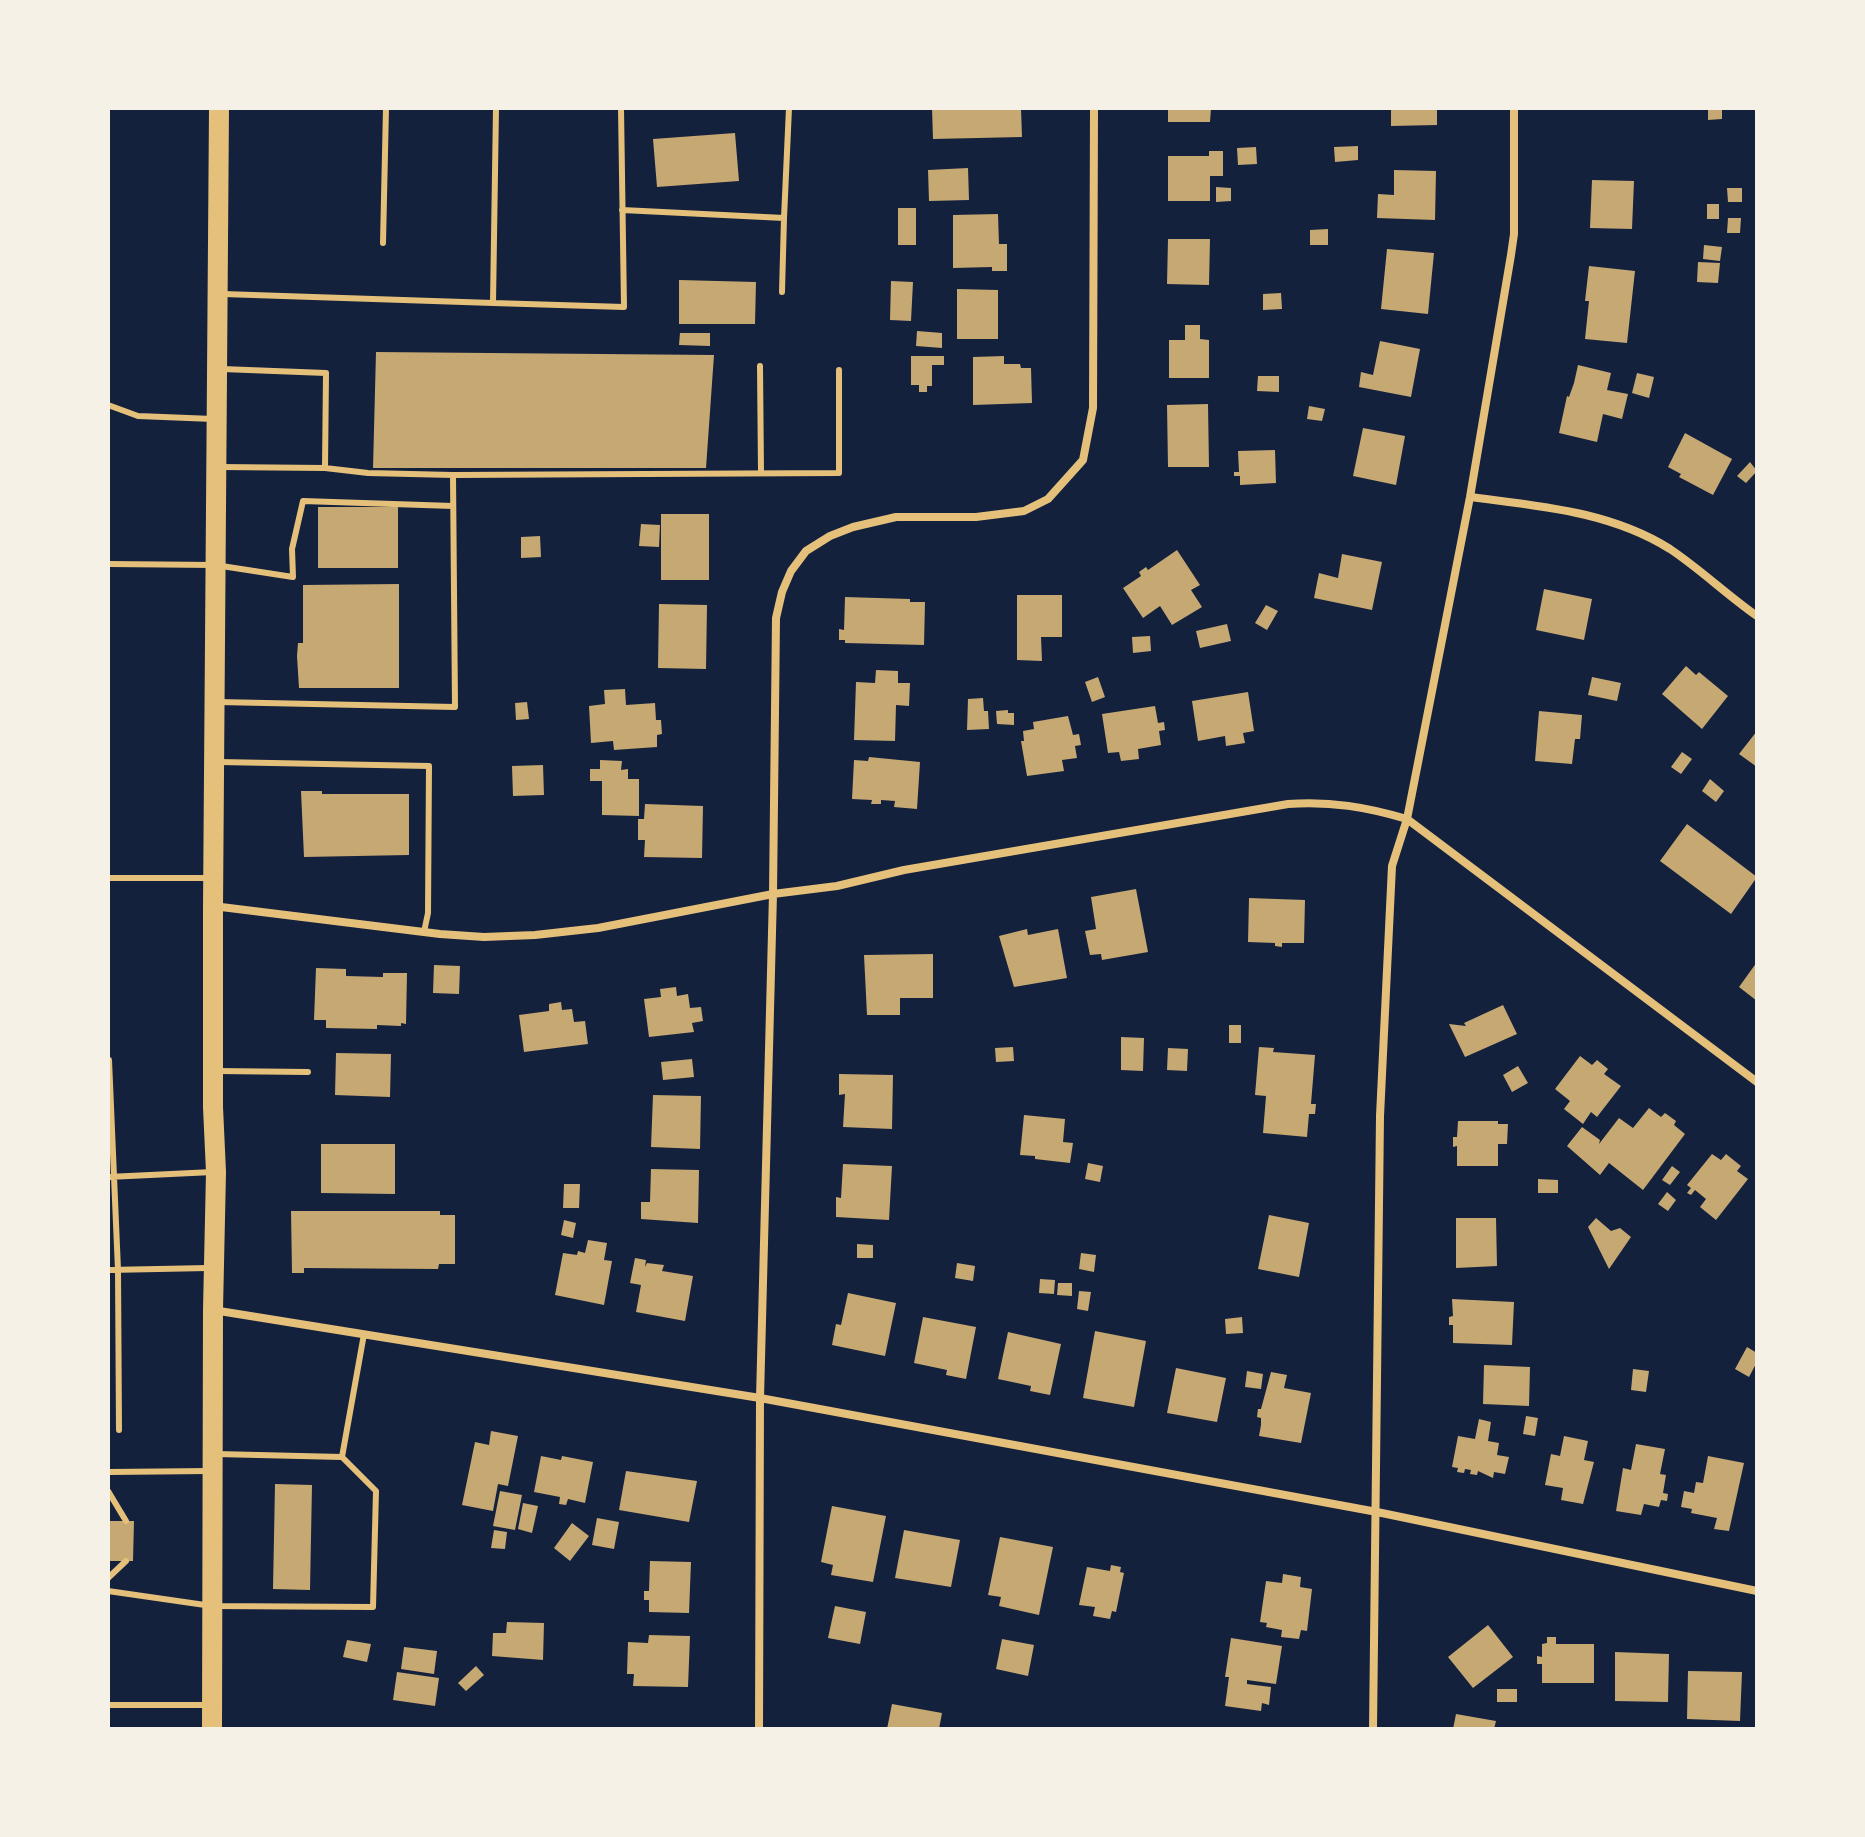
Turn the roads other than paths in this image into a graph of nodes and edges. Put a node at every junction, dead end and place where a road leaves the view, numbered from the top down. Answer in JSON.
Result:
{"nodes":[{"id":1,"x":219,"y":108,"type":"edge"},
{"id":2,"x":386,"y":108,"type":"edge"},
{"id":3,"x":496,"y":108,"type":"edge"},
{"id":4,"x":621,"y":108,"type":"edge"},
{"id":5,"x":789,"y":108,"type":"edge"},
{"id":6,"x":1094,"y":108,"type":"edge"},
{"id":7,"x":1514,"y":108,"type":"edge"},
{"id":8,"x":622,"y":210,"type":"junction"},
{"id":9,"x":784,"y":218,"type":"junction"},
{"id":10,"x":383,"y":243,"type":"dead end"},
{"id":11,"x":782,"y":292,"type":"dead end"},
{"id":12,"x":217,"y":293,"type":"junction"},
{"id":13,"x":493,"y":303,"type":"junction"},
{"id":14,"x":760,"y":366,"type":"dead end"},
{"id":15,"x":217,"y":369,"type":"junction"},
{"id":16,"x":839,"y":370,"type":"dead end"},
{"id":17,"x":108,"y":405,"type":"edge"},
{"id":18,"x":217,"y":419,"type":"junction"},
{"id":19,"x":216,"y":467,"type":"junction"},
{"id":20,"x":325,"y":468,"type":"junction"},
{"id":21,"x":761,"y":472,"type":"junction"},
{"id":22,"x":453,"y":475,"type":"junction"},
{"id":23,"x":1470,"y":497,"type":"junction"},
{"id":24,"x":453,"y":506,"type":"junction"},
{"id":25,"x":108,"y":564,"type":"edge"},
{"id":26,"x":215,"y":565,"type":"junction"},
{"id":27,"x":1757,"y":616,"type":"edge"},
{"id":28,"x":214,"y":702,"type":"junction"},
{"id":29,"x":214,"y":762,"type":"junction"},
{"id":30,"x":1407,"y":819,"type":"junction"},
{"id":31,"x":108,"y":878,"type":"edge"},
{"id":32,"x":213,"y":878,"type":"junction"},
{"id":33,"x":773,"y":894,"type":"junction"},
{"id":34,"x":213,"y":906,"type":"junction"},
{"id":35,"x":424,"y":932,"type":"junction"},
{"id":36,"x":109,"y":1060,"type":"edge"},
{"id":37,"x":213,"y":1071,"type":"junction"},
{"id":38,"x":308,"y":1072,"type":"dead end"},
{"id":39,"x":1757,"y":1082,"type":"edge"},
{"id":40,"x":216,"y":1172,"type":"junction"},
{"id":41,"x":111,"y":1177,"type":"edge"},
{"id":42,"x":214,"y":1268,"type":"junction"},
{"id":43,"x":108,"y":1270,"type":"edge"},
{"id":44,"x":118,"y":1270,"type":"junction"},
{"id":45,"x":213,"y":1310,"type":"junction"},
{"id":46,"x":364,"y":1334,"type":"junction"},
{"id":47,"x":760,"y":1398,"type":"junction"},
{"id":48,"x":119,"y":1430,"type":"dead end"},
{"id":49,"x":342,"y":1457,"type":"junction"},
{"id":50,"x":212,"y":1462,"type":"junction"},
{"id":51,"x":108,"y":1472,"type":"edge"},
{"id":52,"x":108,"y":1491,"type":"edge"},
{"id":53,"x":1377,"y":1512,"type":"junction"},
{"id":54,"x":126,"y":1521,"type":"dead end"},
{"id":55,"x":126,"y":1561,"type":"dead end"},
{"id":56,"x":108,"y":1578,"type":"edge"},
{"id":57,"x":108,"y":1591,"type":"edge"},
{"id":58,"x":1757,"y":1591,"type":"edge"},
{"id":59,"x":212,"y":1606,"type":"junction"},
{"id":60,"x":108,"y":1705,"type":"edge"},
{"id":61,"x":212,"y":1705,"type":"junction"},
{"id":62,"x":212,"y":1729,"type":"edge"},
{"id":63,"x":759,"y":1729,"type":"edge"},
{"id":64,"x":1373,"y":1729,"type":"edge"}],
"edges":[{"from":1,"to":12,"type":"main road"},
{"from":2,"to":10,"type":"lane"},
{"from":3,"to":13,"type":"lane"},
{"from":4,"to":8,"type":"lane"},
{"from":5,"to":9,"type":"lane"},
{"from":6,"to":33,"type":"street"},
{"from":7,"to":23,"type":"street"},
{"from":8,"to":9,"type":"lane"},
{"from":8,"to":13,"type":"lane"},
{"from":9,"to":11,"type":"lane"},
{"from":12,"to":13,"type":"lane"},
{"from":12,"to":15,"type":"main road"},
{"from":14,"to":21,"type":"lane"},
{"from":15,"to":18,"type":"main road"},
{"from":15,"to":20,"type":"lane"},
{"from":16,"to":21,"type":"lane"},
{"from":17,"to":18,"type":"lane"},
{"from":18,"to":19,"type":"main road"},
{"from":19,"to":20,"type":"lane"},
{"from":19,"to":26,"type":"main road"},
{"from":20,"to":22,"type":"lane"},
{"from":21,"to":22,"type":"lane"},
{"from":22,"to":24,"type":"lane"},
{"from":23,"to":27,"type":"street"},
{"from":23,"to":30,"type":"street"},
{"from":24,"to":26,"type":"lane"},
{"from":24,"to":28,"type":"lane"},
{"from":25,"to":26,"type":"lane"},
{"from":26,"to":28,"type":"main road"},
{"from":28,"to":29,"type":"main road"},
{"from":29,"to":32,"type":"main road"},
{"from":29,"to":35,"type":"lane"},
{"from":30,"to":33,"type":"street"},
{"from":30,"to":39,"type":"street"},
{"from":30,"to":53,"type":"street"},
{"from":31,"to":32,"type":"lane"},
{"from":32,"to":34,"type":"main road"},
{"from":33,"to":35,"type":"street"},
{"from":33,"to":47,"type":"street"},
{"from":34,"to":35,"type":"street"},
{"from":34,"to":37,"type":"main road"},
{"from":36,"to":41,"type":"lane"},
{"from":37,"to":38,"type":"lane"},
{"from":37,"to":40,"type":"main road"},
{"from":40,"to":41,"type":"lane"},
{"from":40,"to":42,"type":"main road"},
{"from":41,"to":44,"type":"lane"},
{"from":42,"to":44,"type":"lane"},
{"from":42,"to":45,"type":"main road"},
{"from":43,"to":44,"type":"lane"},
{"from":44,"to":48,"type":"lane"},
{"from":45,"to":46,"type":"street"},
{"from":45,"to":50,"type":"main road"},
{"from":46,"to":47,"type":"street"},
{"from":46,"to":49,"type":"lane"},
{"from":47,"to":53,"type":"street"},
{"from":47,"to":63,"type":"street"},
{"from":49,"to":50,"type":"lane"},
{"from":49,"to":59,"type":"lane"},
{"from":50,"to":51,"type":"lane"},
{"from":50,"to":59,"type":"main road"},
{"from":52,"to":54,"type":"lane"},
{"from":53,"to":58,"type":"street"},
{"from":53,"to":64,"type":"street"},
{"from":55,"to":56,"type":"lane"},
{"from":57,"to":59,"type":"lane"},
{"from":59,"to":61,"type":"main road"},
{"from":60,"to":61,"type":"lane"},
{"from":61,"to":62,"type":"main road"}]}
